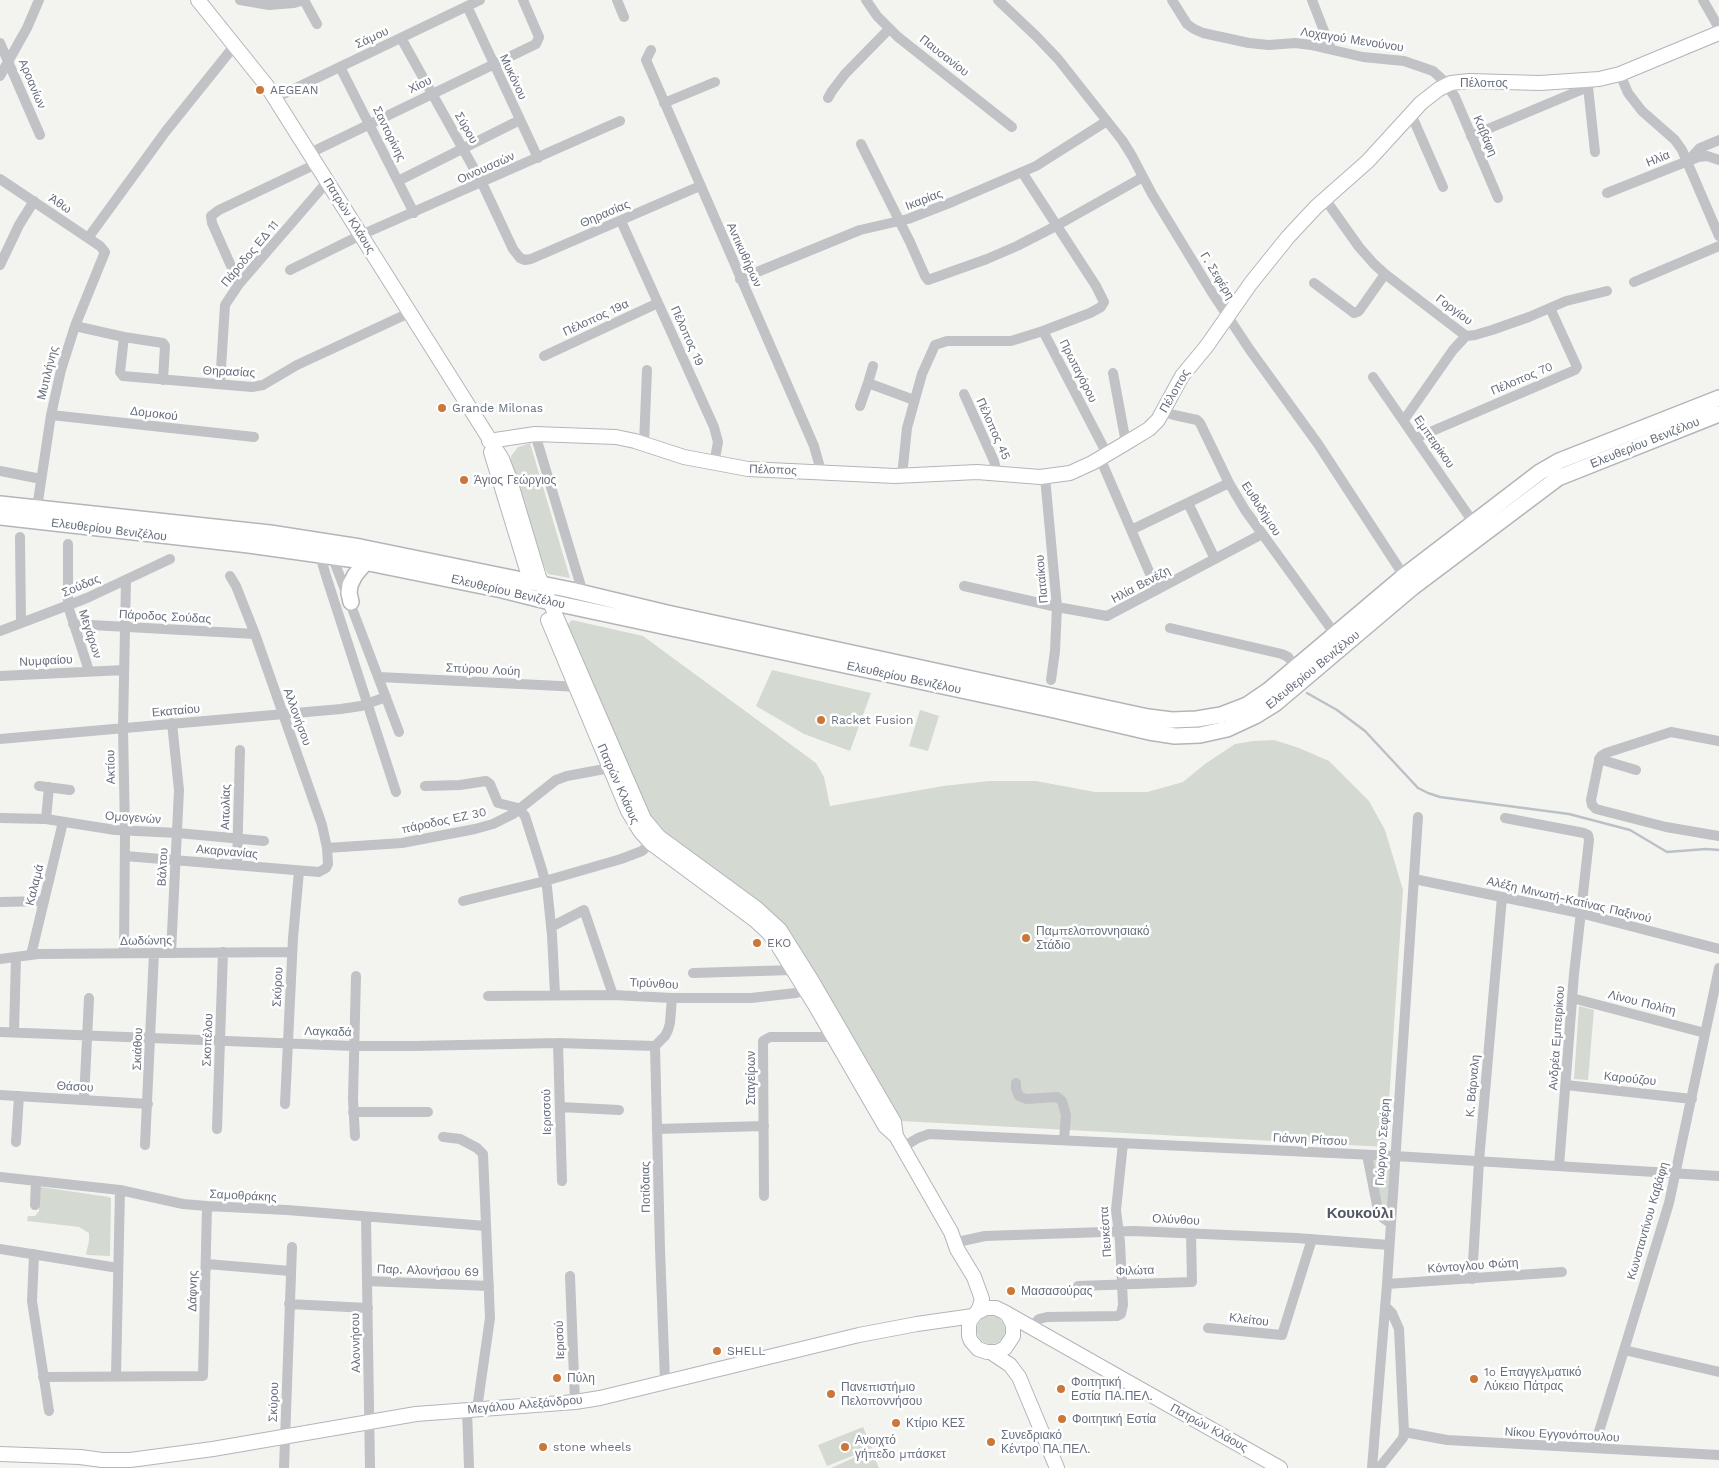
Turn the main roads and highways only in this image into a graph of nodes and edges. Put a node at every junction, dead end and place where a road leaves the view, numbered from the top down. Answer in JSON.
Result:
{"nodes":[{"id":1,"x":198,"y":0,"type":"edge"},
{"id":2,"x":1719,"y":33,"type":"edge"},
{"id":3,"x":1719,"y":398,"type":"edge"},
{"id":4,"x":1719,"y":414,"type":"edge"},
{"id":5,"x":489,"y":441,"type":"junction"},
{"id":6,"x":0,"y":504,"type":"edge"},
{"id":7,"x":0,"y":517,"type":"edge"},
{"id":8,"x":326,"y":551,"type":"junction"},
{"id":9,"x":366,"y":562,"type":"junction"},
{"id":10,"x":541,"y":592,"type":"junction"},
{"id":11,"x":351,"y":602,"type":"road end"},
{"id":12,"x":581,"y":686,"type":"junction"},
{"id":13,"x":809,"y":985,"type":"junction"},
{"id":14,"x":899,"y":1142,"type":"junction"},
{"id":15,"x":951,"y":1232,"type":"junction"},
{"id":16,"x":1004,"y":1311,"type":"junction"},
{"id":17,"x":975,"y":1314,"type":"junction"},
{"id":18,"x":936,"y":1321,"type":"junction"},
{"id":19,"x":1012,"y":1339,"type":"junction"},
{"id":20,"x":971,"y":1341,"type":"junction"},
{"id":21,"x":1059,"y":1344,"type":"junction"},
{"id":22,"x":992,"y":1352,"type":"junction"},
{"id":23,"x":1019,"y":1377,"type":"junction"},
{"id":24,"x":0,"y":1454,"type":"edge"},
{"id":25,"x":1057,"y":1468,"type":"edge"},
{"id":26,"x":1280,"y":1468,"type":"edge"}],
"edges":[{"from":1,"to":5,"type":"main road","name":"Πατρών Κλάους"},
{"from":2,"to":5,"type":"main road","name":"Πέλοπος"},
{"from":3,"to":10,"type":"main road","name":"Ελευθερίου Βενιζέλου"},
{"from":4,"to":10,"type":"main road","name":"Ελευθερίου Βενιζέλου"},
{"from":5,"to":10,"type":"main road","name":"Πατρών Κλάους"},
{"from":6,"to":8,"type":"main road","name":"Ελευθερίου Βενιζέλου"},
{"from":7,"to":8,"type":"main road","name":"Ελευθερίου Βενιζέλου"},
{"from":8,"to":9,"type":"main road","name":"Ελευθερίου Βενιζέλου"},
{"from":8,"to":10,"type":"main road","name":"Ελευθερίου Βενιζέλου"},
{"from":9,"to":10,"type":"main road","name":"Ελευθερίου Βενιζέλου"},
{"from":9,"to":11,"type":"main road"},
{"from":10,"to":12,"type":"main road","name":"Πατρών Κλάους"},
{"from":12,"to":13,"type":"main road","name":"Πατρών Κλάους"},
{"from":12,"to":13,"type":"main road","name":"Πατρών Κλάους"},
{"from":13,"to":14,"type":"main road","name":"Πατρών Κλάους"},
{"from":13,"to":14,"type":"main road","name":"Πατρών Κλάους"},
{"from":14,"to":15,"type":"main road","name":"Πατρών Κλάους"},
{"from":15,"to":16,"type":"main road"},
{"from":15,"to":17,"type":"main road"},
{"from":16,"to":17,"type":"main road"},
{"from":16,"to":19,"type":"main road"},
{"from":16,"to":21,"type":"main road"},
{"from":17,"to":18,"type":"main road","name":"Μεγάλου Αλεξάνδρου"},
{"from":17,"to":20,"type":"main road"},
{"from":18,"to":20,"type":"main road"},
{"from":18,"to":24,"type":"main road","name":"Μεγάλου Αλεξάνδρου"},
{"from":19,"to":21,"type":"main road"},
{"from":19,"to":22,"type":"main road"},
{"from":19,"to":23,"type":"main road"},
{"from":20,"to":22,"type":"main road"},
{"from":21,"to":26,"type":"main road","name":"Πατρών Κλάους"},
{"from":22,"to":23,"type":"main road"},
{"from":23,"to":25,"type":"main road"}]}
